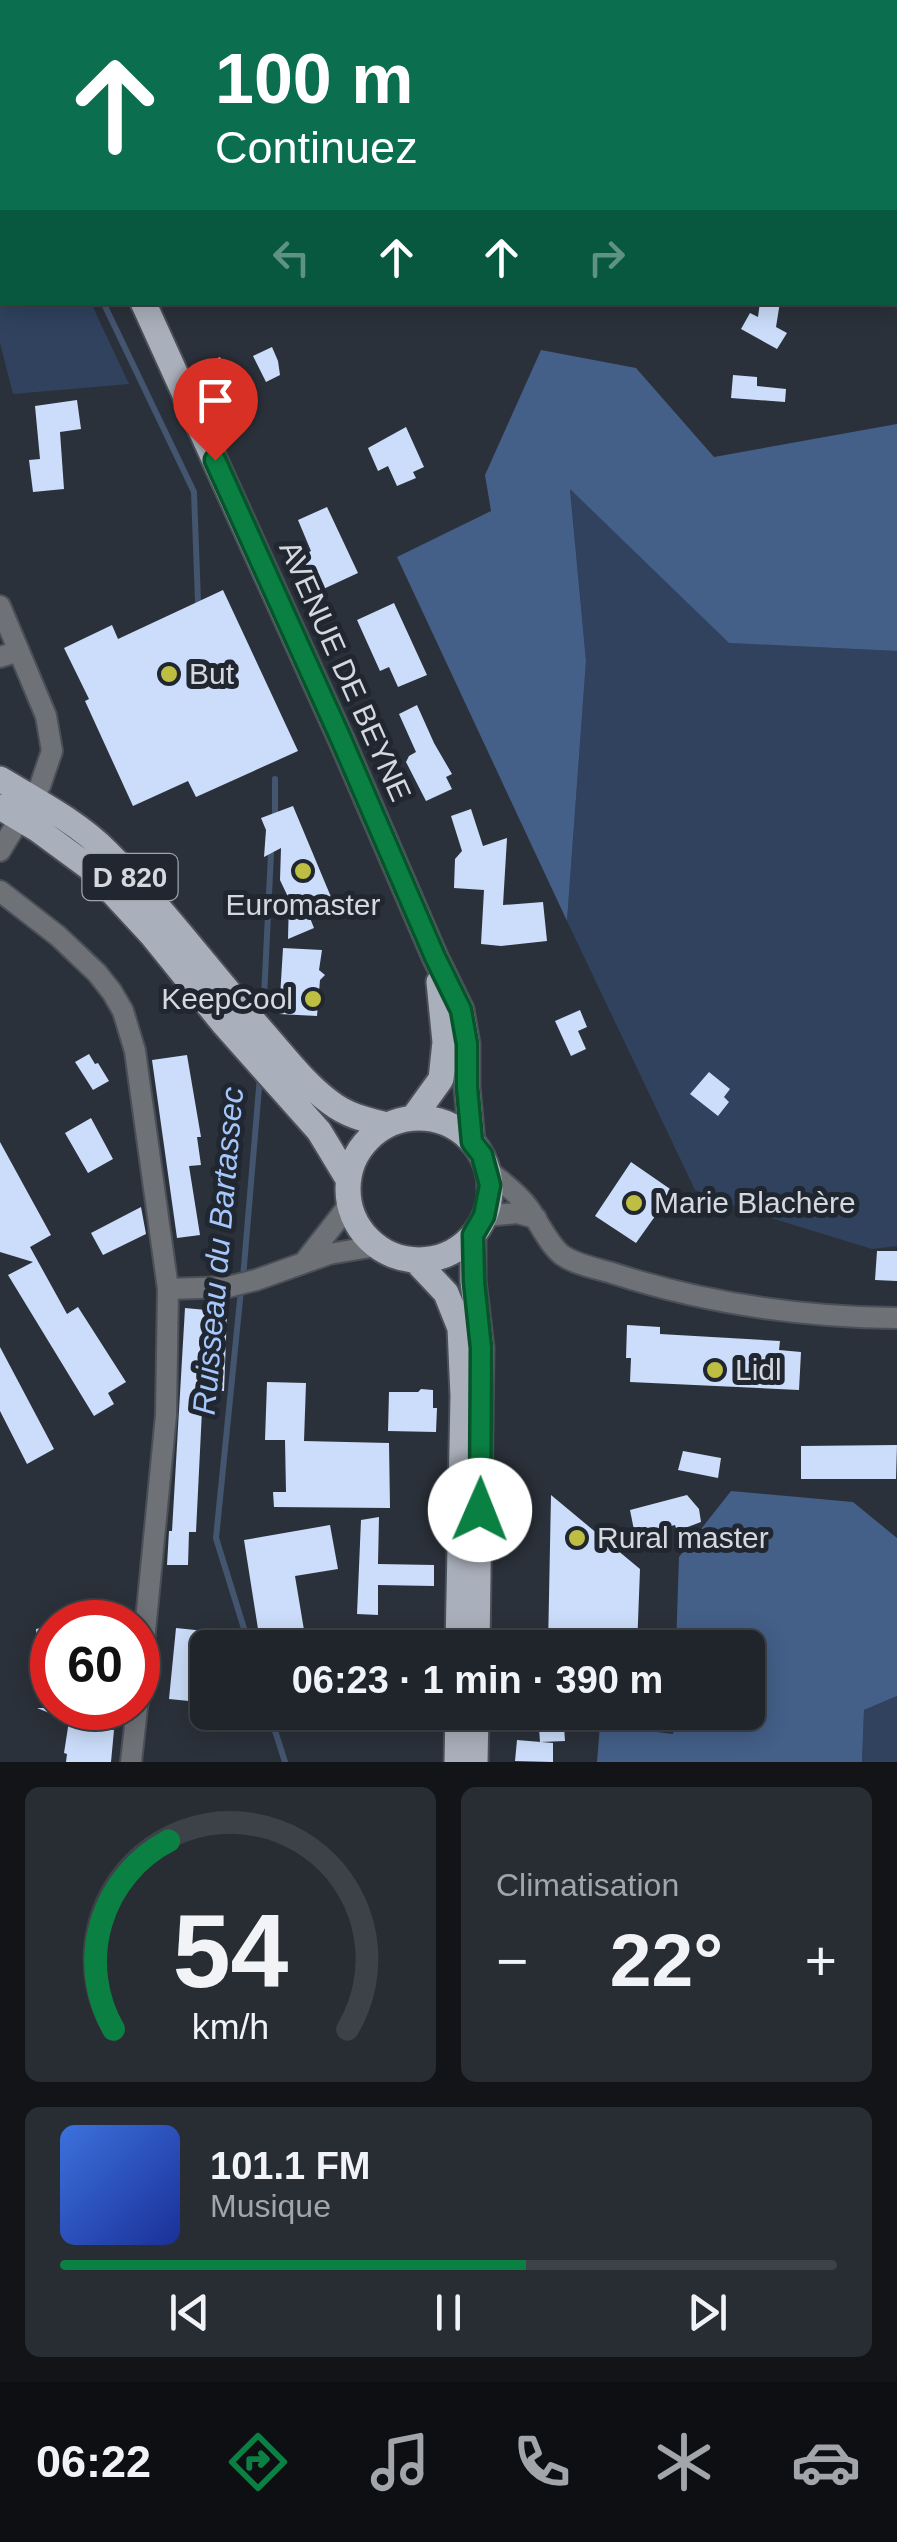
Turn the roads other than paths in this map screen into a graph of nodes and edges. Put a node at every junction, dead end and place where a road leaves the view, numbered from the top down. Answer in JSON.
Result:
{"nodes":[{"id":1,"x":143,"y":305,"type":"edge"},
{"id":2,"x":0,"y":606,"type":"edge"},
{"id":3,"x":10,"y":654,"type":"edge"},
{"id":4,"x":0,"y":779,"type":"edge"},
{"id":5,"x":40,"y":786,"type":"dead end"},
{"id":6,"x":7,"y":817,"type":"edge"},
{"id":7,"x":0,"y":851,"type":"edge"},
{"id":8,"x":0,"y":891,"type":"edge"},
{"id":9,"x":435,"y":957,"type":"junction"},
{"id":10,"x":230,"y":1012,"type":"junction"},
{"id":11,"x":296,"y":1089,"type":"junction"},
{"id":12,"x":413,"y":1118,"type":"junction"},
{"id":13,"x":387,"y":1125,"type":"junction"},
{"id":14,"x":472,"y":1142,"type":"junction"},
{"id":15,"x":488,"y":1170,"type":"junction"},
{"id":16,"x":348,"y":1192,"type":"junction"},
{"id":17,"x":536,"y":1218,"type":"junction"},
{"id":18,"x":479,"y":1226,"type":"junction"},
{"id":19,"x":376,"y":1246,"type":"junction"},
{"id":20,"x":415,"y":1260,"type":"junction"},
{"id":21,"x":304,"y":1262,"type":"junction"},
{"id":22,"x":168,"y":1289,"type":"junction"},
{"id":23,"x":897,"y":1318,"type":"edge"},
{"id":24,"x":148,"y":1600,"type":"edge"},
{"id":25,"x":458,"y":1630,"type":"edge"},
{"id":26,"x":477,"y":1630,"type":"edge"},
{"id":27,"x":134,"y":1730,"type":"edge"},
{"id":28,"x":458,"y":1730,"type":"edge"},
{"id":29,"x":476,"y":1730,"type":"edge"},
{"id":30,"x":131,"y":1762,"type":"edge"},
{"id":31,"x":457,"y":1762,"type":"edge"},
{"id":32,"x":475,"y":1762,"type":"edge"}],
"edges":[{"from":1,"to":9,"type":"main road","name":"AVENUE DE BEYNE"},
{"from":2,"to":3,"type":"street"},
{"from":3,"to":5,"type":"street"},
{"from":4,"to":10,"type":"main road","number":"D 820"},
{"from":6,"to":7,"type":"street"},
{"from":6,"to":10,"type":"main road","number":"D 820"},
{"from":8,"to":22,"type":"street"},
{"from":9,"to":12,"type":"main road","name":"AVENUE DE BEYNE"},
{"from":9,"to":14,"type":"main road","name":"AVENUE DE BEYNE"},
{"from":10,"to":11,"type":"main road","number":"D 820"},
{"from":11,"to":13,"type":"main road","number":"D 820"},
{"from":11,"to":16,"type":"main road","number":"D 820"},
{"from":12,"to":13,"type":"main road"},
{"from":12,"to":14,"type":"main road"},
{"from":13,"to":16,"type":"main road"},
{"from":14,"to":15,"type":"main road"},
{"from":15,"to":17,"type":"street"},
{"from":15,"to":18,"type":"main road"},
{"from":16,"to":19,"type":"main road"},
{"from":16,"to":21,"type":"street"},
{"from":17,"to":18,"type":"street"},
{"from":17,"to":23,"type":"street"},
{"from":18,"to":20,"type":"main road"},
{"from":18,"to":26,"type":"main road"},
{"from":19,"to":20,"type":"main road"},
{"from":19,"to":21,"type":"street"},
{"from":20,"to":25,"type":"main road"},
{"from":21,"to":22,"type":"street"},
{"from":22,"to":24,"type":"street"},
{"from":27,"to":30,"type":"street"},
{"from":28,"to":31,"type":"main road"},
{"from":29,"to":32,"type":"main road"}]}
